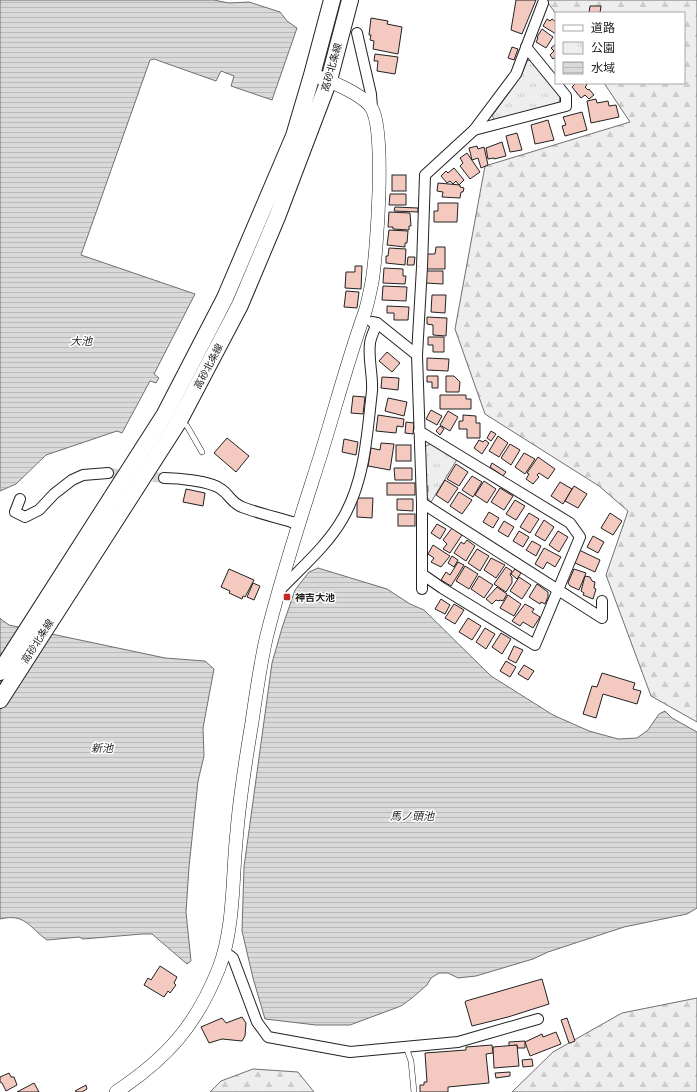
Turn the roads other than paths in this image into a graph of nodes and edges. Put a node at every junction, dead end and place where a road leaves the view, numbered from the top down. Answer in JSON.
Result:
{"nodes":[{"id":1,"x":332,"y":0,"type":"edge"},
{"id":2,"x":350,"y":0,"type":"edge"},
{"id":3,"x":543,"y":3,"type":"dead end"},
{"id":4,"x":357,"y":33,"type":"dead end"},
{"id":5,"x":526,"y":47,"type":"junction"},
{"id":6,"x":312,"y":75,"type":"junction"},
{"id":7,"x":329,"y":80,"type":"junction"},
{"id":8,"x":555,"y":83,"type":"edge"},
{"id":9,"x":556,"y":84,"type":"edge"},
{"id":10,"x":372,"y":108,"type":"junction"},
{"id":11,"x":474,"y":130,"type":"junction"},
{"id":12,"x":362,"y":321,"type":"junction"},
{"id":13,"x":377,"y":323,"type":"junction"},
{"id":14,"x":417,"y":355,"type":"junction"},
{"id":15,"x":179,"y":421,"type":"junction"},
{"id":16,"x":420,"y":431,"type":"junction"},
{"id":17,"x":202,"y":452,"type":"dead end"},
{"id":18,"x":108,"y":473,"type":"tunnel mouth"},
{"id":19,"x":164,"y":478,"type":"tunnel mouth"},
{"id":20,"x":20,"y":499,"type":"dead end"},
{"id":21,"x":422,"y":503,"type":"junction"},
{"id":22,"x":298,"y":524,"type":"junction"},
{"id":23,"x":422,"y":574,"type":"junction"},
{"id":24,"x":422,"y":589,"type":"dead end"},
{"id":25,"x":558,"y":590,"type":"junction"},
{"id":26,"x":279,"y":591,"type":"junction"},
{"id":27,"x":602,"y":601,"type":"dead end"},
{"id":28,"x":46,"y":614,"type":"junction"},
{"id":29,"x":0,"y":672,"type":"edge"},
{"id":30,"x":0,"y":700,"type":"edge"},
{"id":31,"x":225,"y":952,"type":"junction"},
{"id":32,"x":538,"y":1019,"type":"dead end"},
{"id":33,"x":406,"y":1048,"type":"junction"},
{"id":34,"x":116,"y":1092,"type":"edge"},
{"id":35,"x":414,"y":1092,"type":"edge"}],
"edges":[{"from":1,"to":6,"type":"main road","name":"高砂北条線"},
{"from":2,"to":7,"type":"main road","name":"高砂北条線"},
{"from":3,"to":5,"type":"street"},
{"from":4,"to":10,"type":"street"},
{"from":5,"to":8,"type":"street"},
{"from":5,"to":11,"type":"street"},
{"from":6,"to":7,"type":"street"},
{"from":6,"to":28,"type":"main road","name":"高砂北条線"},
{"from":7,"to":10,"type":"street"},
{"from":7,"to":15,"type":"main road","name":"高砂北条線"},
{"from":9,"to":11,"type":"street"},
{"from":10,"to":12,"type":"street"},
{"from":11,"to":14,"type":"street"},
{"from":12,"to":13,"type":"street"},
{"from":12,"to":22,"type":"street"},
{"from":13,"to":14,"type":"street"},
{"from":13,"to":26,"type":"street"},
{"from":14,"to":16,"type":"street"},
{"from":15,"to":17,"type":"lane"},
{"from":15,"to":28,"type":"main road","name":"高砂北条線"},
{"from":16,"to":21,"type":"street"},
{"from":16,"to":25,"type":"street"},
{"from":18,"to":20,"type":"street"},
{"from":19,"to":22,"type":"street"},
{"from":21,"to":23,"type":"street"},
{"from":21,"to":25,"type":"street"},
{"from":22,"to":26,"type":"street"},
{"from":23,"to":24,"type":"street"},
{"from":23,"to":25,"type":"street"},
{"from":25,"to":27,"type":"street"},
{"from":26,"to":31,"type":"street"},
{"from":28,"to":29,"type":"main road","name":"高砂北条線"},
{"from":28,"to":30,"type":"main road","name":"高砂北条線"},
{"from":31,"to":33,"type":"street"},
{"from":31,"to":34,"type":"street"},
{"from":32,"to":33,"type":"street"},
{"from":33,"to":35,"type":"lane"}]}
